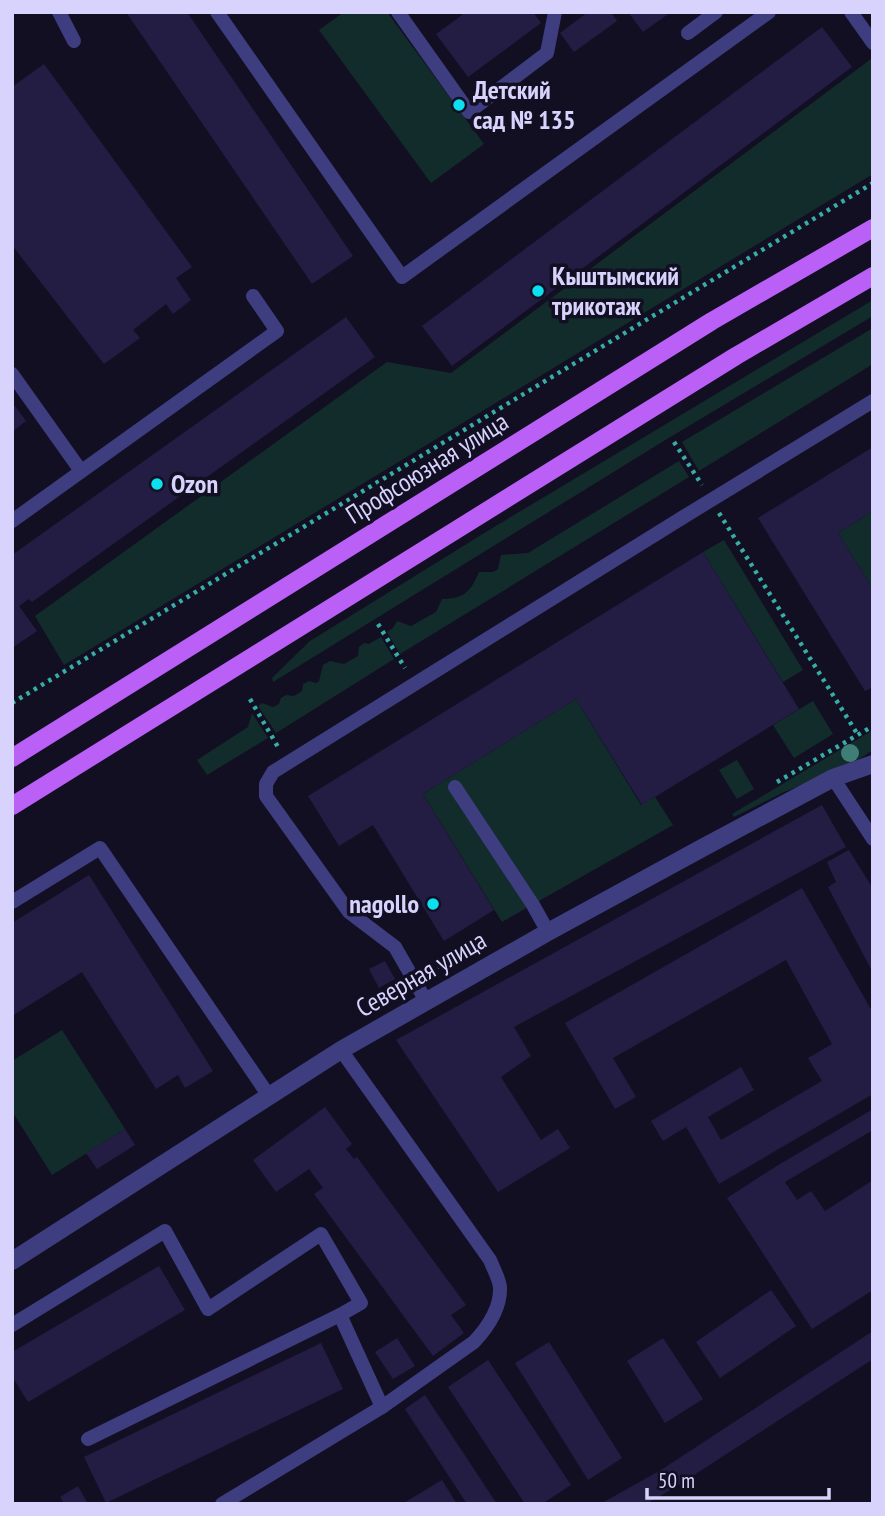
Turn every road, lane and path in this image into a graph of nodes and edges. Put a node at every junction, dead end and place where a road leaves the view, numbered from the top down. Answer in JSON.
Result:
{"nodes":[{"id":1,"x":59,"y":12,"type":"edge"},
{"id":2,"x":217,"y":12,"type":"edge"},
{"id":3,"x":398,"y":12,"type":"edge"},
{"id":4,"x":555,"y":12,"type":"edge"},
{"id":5,"x":716,"y":12,"type":"edge"},
{"id":6,"x":851,"y":12,"type":"edge"},
{"id":7,"x":766,"y":13,"type":"edge"},
{"id":8,"x":688,"y":33,"type":"dead end"},
{"id":9,"x":74,"y":41,"type":"dead end"},
{"id":10,"x":873,"y":43,"type":"edge"},
{"id":11,"x":873,"y":183,"type":"edge"},
{"id":12,"x":873,"y":228,"type":"edge"},
{"id":13,"x":873,"y":276,"type":"edge"},
{"id":14,"x":253,"y":296,"type":"dead end"},
{"id":15,"x":12,"y":373,"type":"edge"},
{"id":16,"x":873,"y":401,"type":"edge"},
{"id":17,"x":674,"y":442,"type":"dead end"},
{"id":18,"x":81,"y":471,"type":"junction"},
{"id":19,"x":712,"y":501,"type":"junction"},
{"id":20,"x":12,"y":521,"type":"edge"},
{"id":21,"x":378,"y":624,"type":"dead end"},
{"id":22,"x":415,"y":684,"type":"junction"},
{"id":23,"x":250,"y":699,"type":"dead end"},
{"id":24,"x":12,"y":703,"type":"edge"},
{"id":25,"x":858,"y":735,"type":"dead end"},
{"id":26,"x":12,"y":758,"type":"edge"},
{"id":27,"x":288,"y":763,"type":"junction"},
{"id":28,"x":873,"y":765,"type":"edge"},
{"id":29,"x":833,"y":778,"type":"junction"},
{"id":30,"x":455,"y":787,"type":"dead end"},
{"id":31,"x":12,"y":806,"type":"edge"},
{"id":32,"x":873,"y":839,"type":"edge"},
{"id":33,"x":12,"y":902,"type":"edge"},
{"id":34,"x":548,"y":932,"type":"junction"},
{"id":35,"x":424,"y":959,"type":"dead end"},
{"id":36,"x":433,"y":970,"type":"dead end"},
{"id":37,"x":426,"y":1001,"type":"junction"},
{"id":38,"x":341,"y":1050,"type":"junction"},
{"id":39,"x":269,"y":1097,"type":"junction"},
{"id":40,"x":12,"y":1261,"type":"edge"},
{"id":41,"x":340,"y":1315,"type":"junction"},
{"id":42,"x":12,"y":1325,"type":"edge"},
{"id":43,"x":382,"y":1407,"type":"junction"},
{"id":44,"x":88,"y":1439,"type":"dead end"},
{"id":45,"x":222,"y":1504,"type":"edge"}],
"edges":[{"from":1,"to":9,"type":"lane"},
{"from":2,"to":7,"type":"lane"},
{"from":3,"to":4,"type":"lane"},
{"from":5,"to":8,"type":"lane"},
{"from":6,"to":10,"type":"lane"},
{"from":11,"to":24,"type":"path"},
{"from":12,"to":26,"type":"main road","name":"Профсоюзная улица"},
{"from":13,"to":31,"type":"main road"},
{"from":14,"to":18,"type":"lane"},
{"from":15,"to":18,"type":"lane"},
{"from":16,"to":19,"type":"lane"},
{"from":17,"to":19,"type":"path"},
{"from":18,"to":20,"type":"lane"},
{"from":19,"to":22,"type":"lane"},
{"from":19,"to":25,"type":"path"},
{"from":21,"to":22,"type":"path"},
{"from":22,"to":27,"type":"lane"},
{"from":23,"to":27,"type":"path"},
{"from":27,"to":37,"type":"lane"},
{"from":28,"to":29,"type":"street","name":"Северная улица"},
{"from":29,"to":32,"type":"lane"},
{"from":29,"to":34,"type":"street","name":"Северная улица"},
{"from":30,"to":34,"type":"lane"},
{"from":33,"to":39,"type":"lane"},
{"from":34,"to":37,"type":"street","name":"Северная улица"},
{"from":35,"to":36,"type":"path"},
{"from":37,"to":38,"type":"street","name":"Северная улица"},
{"from":38,"to":39,"type":"street","name":"Северная улица"},
{"from":38,"to":43,"type":"lane"},
{"from":39,"to":40,"type":"street","name":"Северная улица"},
{"from":41,"to":42,"type":"lane"},
{"from":41,"to":43,"type":"lane"},
{"from":41,"to":44,"type":"lane"},
{"from":43,"to":45,"type":"lane"}]}
